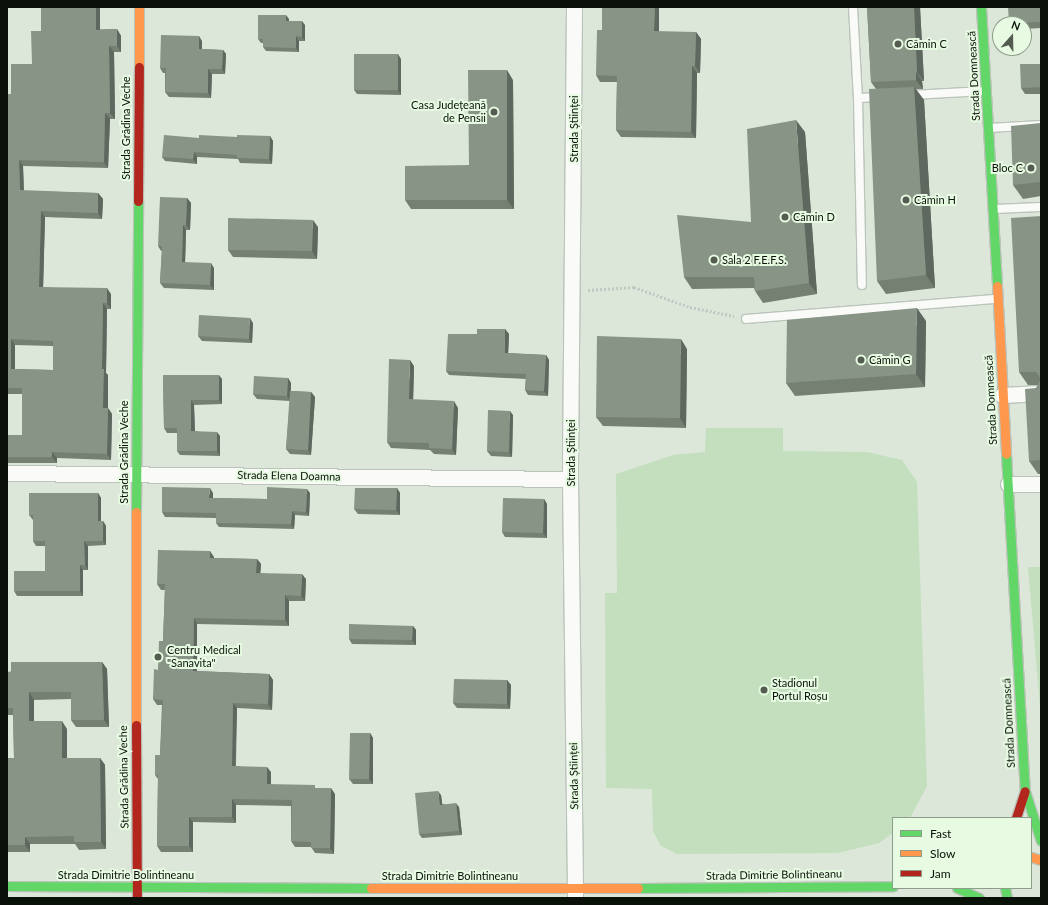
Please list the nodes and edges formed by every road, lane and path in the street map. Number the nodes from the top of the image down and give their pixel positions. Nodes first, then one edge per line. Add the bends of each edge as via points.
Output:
1 (139, 7) edge
2 (574, 7) edge
3 (853, 7) edge
4 (981, 7) edge
5 (987, 90) junction
6 (888, 96) edge
7 (903, 96) edge
8 (858, 98) junction
9 (1041, 125) edge
10 (989, 128) junction
11 (1041, 207) edge
12 (993, 209) junction
13 (862, 285) dead end
14 (572, 291) junction
15 (997, 299) junction
16 (746, 319) joint
17 (1041, 393) edge
18 (1002, 395) junction
19 (7, 473) edge
20 (136, 475) junction
21 (570, 479) junction
22 (1008, 484) junction
23 (1041, 484) edge
24 (1025, 791) junction
25 (1016, 817) edge
26 (1041, 841) edge
27 (7, 886) edge
28 (892, 886) edge
29 (137, 887) junction
30 (959, 889) edge
31 (575, 893) edge
32 (137, 898) edge
33 (979, 898) edge

1 - 20 street, Strada Grădina Veche
2 - 14 street, Strada Științei
3 - 8 lane
4 - 5 street, Strada Domnească
5 - 7 lane
5 - 10 street, Strada Domnească
6 - 8 lane
8 - 13 lane
9 - 10 lane
10 - 12 street, Strada Domnească
11 - 12 lane
12 - 15 street, Strada Domnească
14 - 16 path via 634,287 690,307
14 - 21 street, Strada Științei
15 - 16 lane
15 - 18 street, Strada Domnească
17 - 18 street
18 - 22 street, Strada Domnească
19 - 20 street, Strada Elena Doamna
20 - 21 street, Strada Elena Doamna
20 - 29 street, Strada Grădina Veche
21 - 31 street, Strada Științei
22 - 23 street
22 - 24 street, Strada Domnească
24 - 25 street, Strada Domnească
24 - 26 street, Strada Domnească
27 - 29 street, Strada Dimitrie Bolintineanu
28 - 31 street, Strada Dimitrie Bolintineanu
29 - 31 street, Strada Dimitrie Bolintineanu
29 - 32 street, Strada Grădina Veche
30 - 33 street

